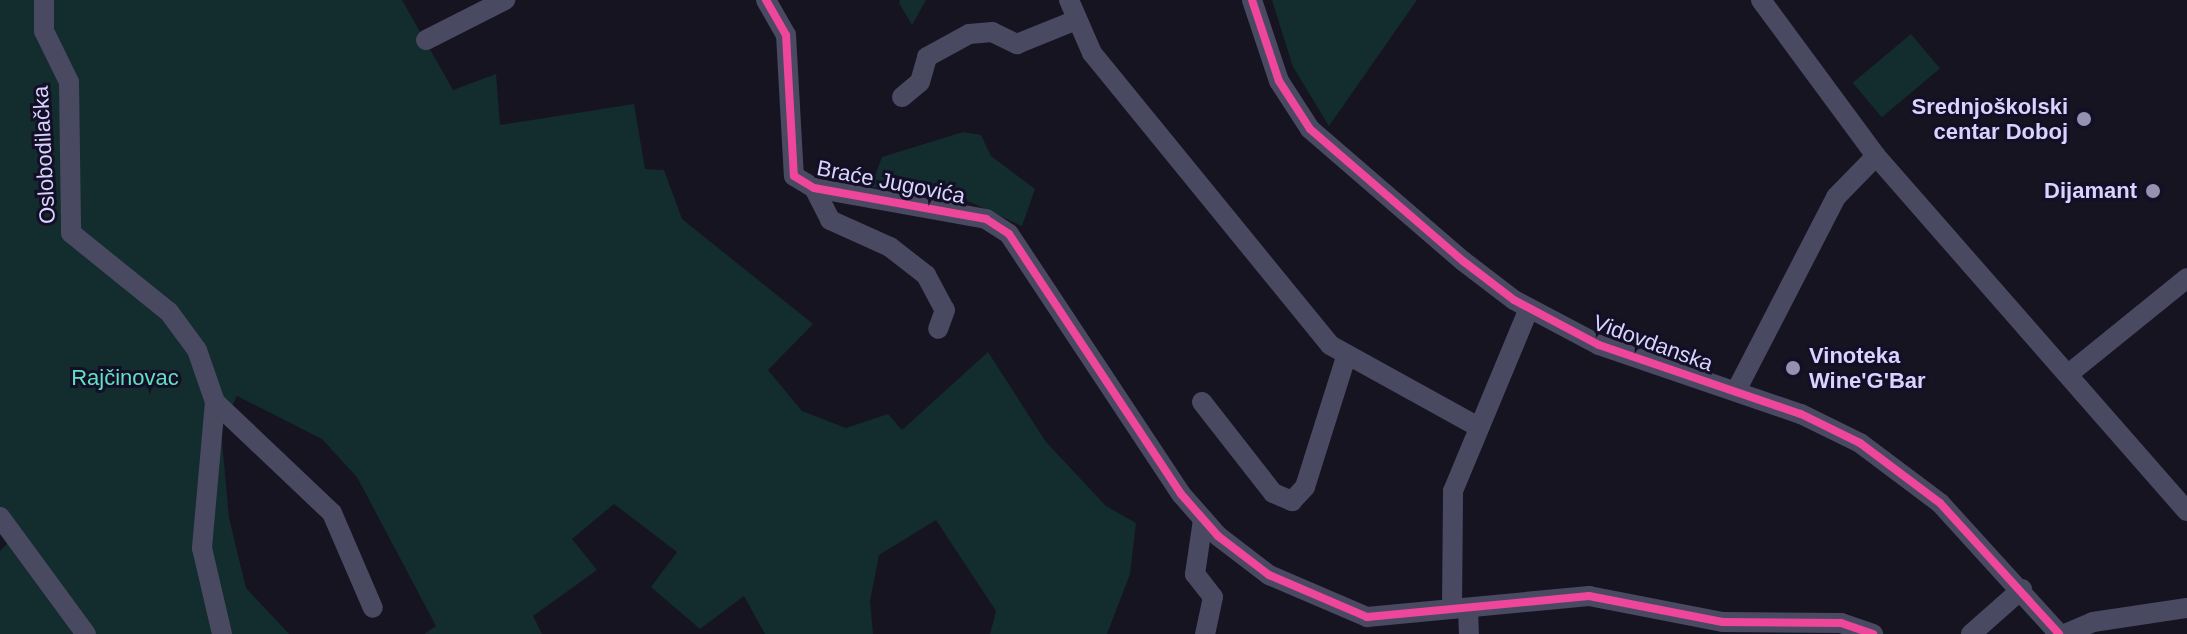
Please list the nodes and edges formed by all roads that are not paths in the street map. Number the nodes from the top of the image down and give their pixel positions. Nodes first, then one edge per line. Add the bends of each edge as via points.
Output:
1 (44, 0) edge
2 (505, 0) edge
3 (766, 0) edge
4 (1069, 0) edge
5 (1252, 0) edge
6 (1761, 0) edge
7 (1076, 20) junction
8 (426, 40) dead end
9 (902, 97) dead end
10 (1876, 156) junction
11 (814, 188) junction
12 (2187, 278) edge
13 (1529, 308) junction
14 (938, 329) dead end
15 (1346, 357) junction
16 (2071, 372) junction
17 (1736, 391) junction
18 (215, 402) junction
19 (1202, 402) dead end
20 (1477, 426) junction
21 (2187, 511) edge
22 (0, 517) edge
23 (1203, 520) junction
24 (2022, 589) junction
25 (373, 608) dead end
26 (1460, 608) junction
27 (2187, 608) edge
28 (1404, 625) edge
29 (86, 634) edge
30 (222, 634) edge
31 (1205, 634) edge
32 (1469, 634) edge
33 (1873, 634) edge
34 (1971, 634) edge
35 (2062, 634) edge

1 - 18 street, Oslobodilačka via 44,31 69,82 71,233 169,312 197,350
2 - 8 street
3 - 11 street, Braće Jugovića via 786,35 790,161 794,176
4 - 7 street
5 - 13 street, Vidovdanska via 1279,81 1310,129
6 - 10 street
7 - 9 street via 1017,44 992,32 969,34 927,57 920,82
7 - 15 street via 1092,53 1276,286
10 - 16 street
10 - 17 street via 1836,197
11 - 14 street via 830,220 890,247 926,275 945,310
11 - 23 street, Braće Jugovića via 970,216 1009,234
12 - 16 street
13 - 17 street, Vidovdanska via 1599,345
13 - 20 street
15 - 19 street via 1305,487 1292,501 1273,493
15 - 20 street
16 - 21 street
17 - 24 street, Vidovdanska via 1811,418 1900,469
18 - 25 street via 332,513
18 - 30 street, Oslobodilačka via 202,548
20 - 26 street via 1450,508
22 - 29 street
23 - 28 street, Braće Jugovića via 1269,575 1327,606
23 - 31 street via 1195,574 1213,597
24 - 34 street
24 - 35 street, Vidovdanska
26 - 28 street, Braće Jugovića
26 - 32 street
26 - 33 street, Braće Jugovića via 1589,596 1723,622 1841,623
27 - 35 street via 2093,622

